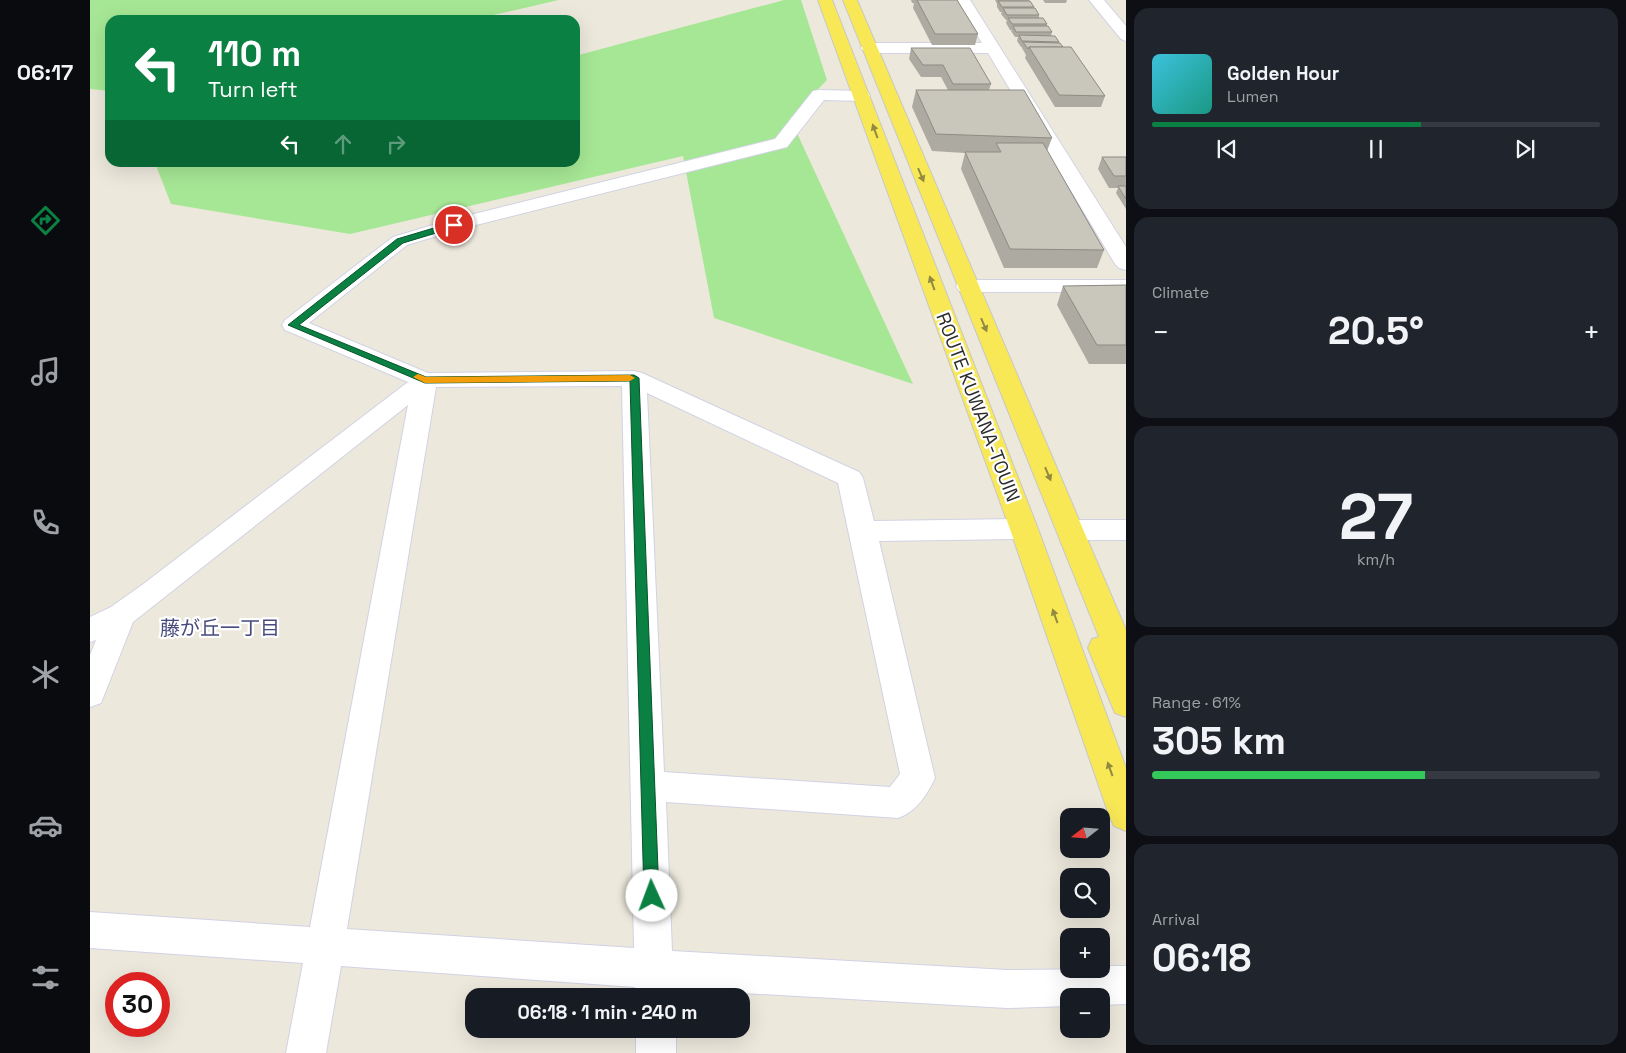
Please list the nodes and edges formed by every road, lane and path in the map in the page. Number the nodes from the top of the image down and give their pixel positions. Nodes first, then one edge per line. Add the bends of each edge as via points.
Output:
1 (825, 0) edge
2 (850, 0) edge
3 (963, 0) edge
4 (1096, 0) edge
5 (1126, 36) edge
6 (868, 48) junction
7 (993, 48) junction
8 (862, 96) junction
9 (1126, 264) edge
10 (967, 286) junction
11 (1126, 286) edge
12 (634, 378) junction
13 (425, 380) junction
14 (1024, 529) junction
15 (1071, 530) junction
16 (1126, 530) edge
17 (863, 531) junction
18 (121, 615) junction
19 (90, 630) edge
20 (1126, 666) edge
21 (90, 694) edge
22 (1126, 704) edge
23 (647, 786) junction
24 (1126, 815) edge
25 (90, 930) edge
26 (326, 946) junction
27 (655, 983) edge
28 (1126, 985) edge
29 (656, 1038) edge
30 (306, 1053) edge
31 (656, 1053) edge

1 - 8 main road, ROUTE KUWANA-TOUIN
2 - 6 main road, ROUTE KUWANA-TOUIN
3 - 7 street
4 - 5 street
6 - 7 street
6 -> 10 main road, ROUTE KUWANA-TOUIN
7 - 9 street
8 - 13 street via 819,95 781,143 463,222 400,241 293,325
14 -> 8 main road, ROUTE KUWANA-TOUIN
10 - 11 street
10 -> 15 main road, ROUTE KUWANA-TOUIN
12 - 13 street
12 - 17 street via 850,478
12 - 23 street
13 - 18 street
13 - 26 street
14 - 17 street
24 -> 14 main road, ROUTE KUWANA-TOUIN
15 - 16 street
15 - 20 main road, ROUTE KUWANA-TOUIN
15 - 22 main road via 1074,573
17 - 23 street via 918,778 898,803
18 - 19 street
18 - 21 street
23 - 27 street
25 - 26 street
26 - 27 street
26 - 30 street
27 - 28 street via 1007,989
29 - 31 street

